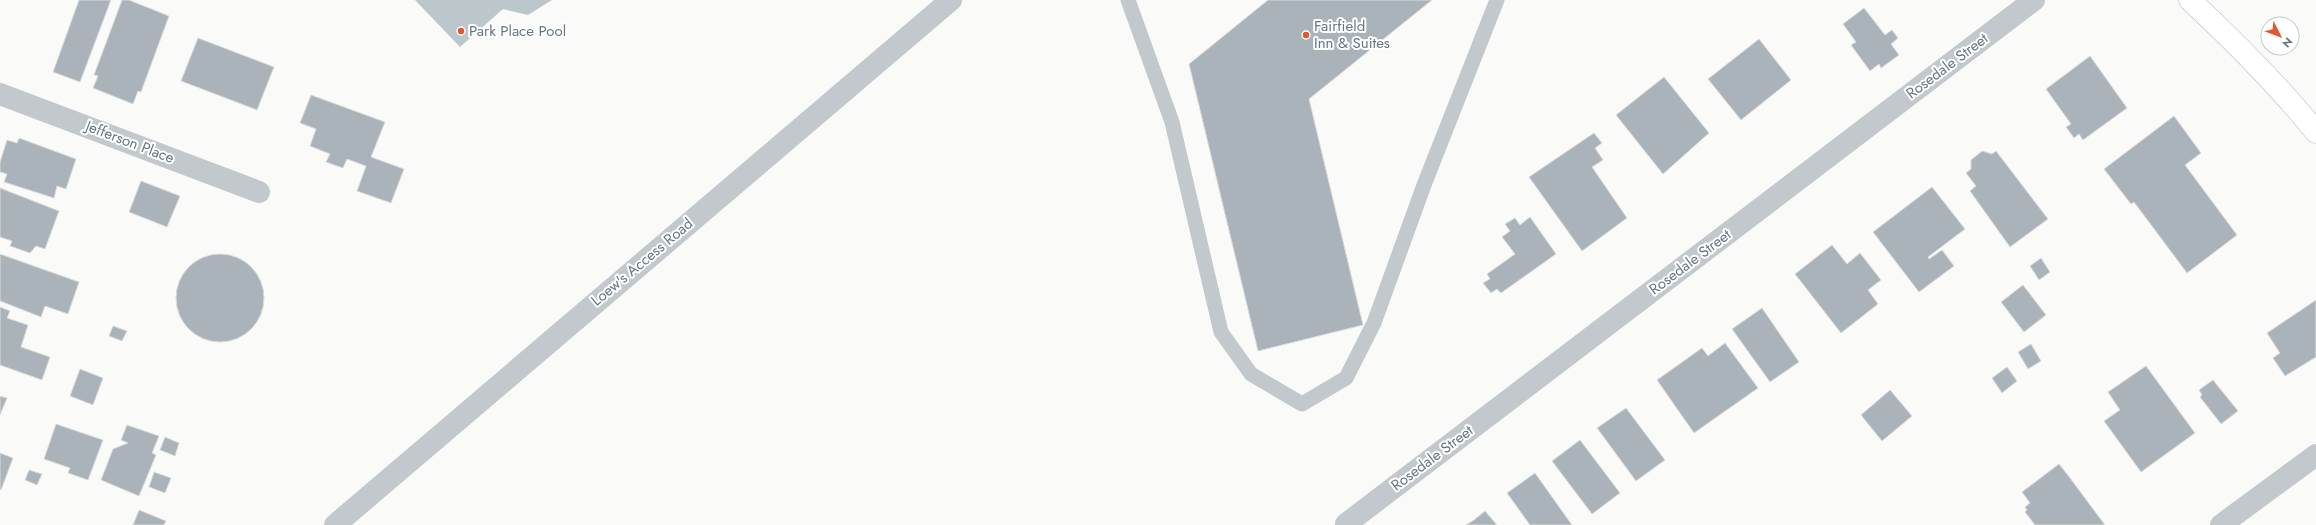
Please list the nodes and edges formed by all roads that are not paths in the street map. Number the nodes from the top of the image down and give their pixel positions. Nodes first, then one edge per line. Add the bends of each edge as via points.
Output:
1 (951, 0) edge
2 (1128, 0) edge
3 (1497, 0) edge
4 (2034, 0) edge
5 (2190, 0) edge
6 (0, 94) edge
7 (2316, 132) edge
8 (259, 192) dead end
9 (2316, 454) edge
10 (1353, 522) edge
11 (334, 525) edge
12 (2221, 525) edge

1 - 11 street, Loew's Access Road
2 - 3 lane via 1172,122 1222,332 1250,374 1302,404 1346,378 1374,323 1424,185
4 - 10 street, Rosedale Street
5 - 7 main road via 2237,42
6 - 8 street, Jefferson Place
9 - 12 street

